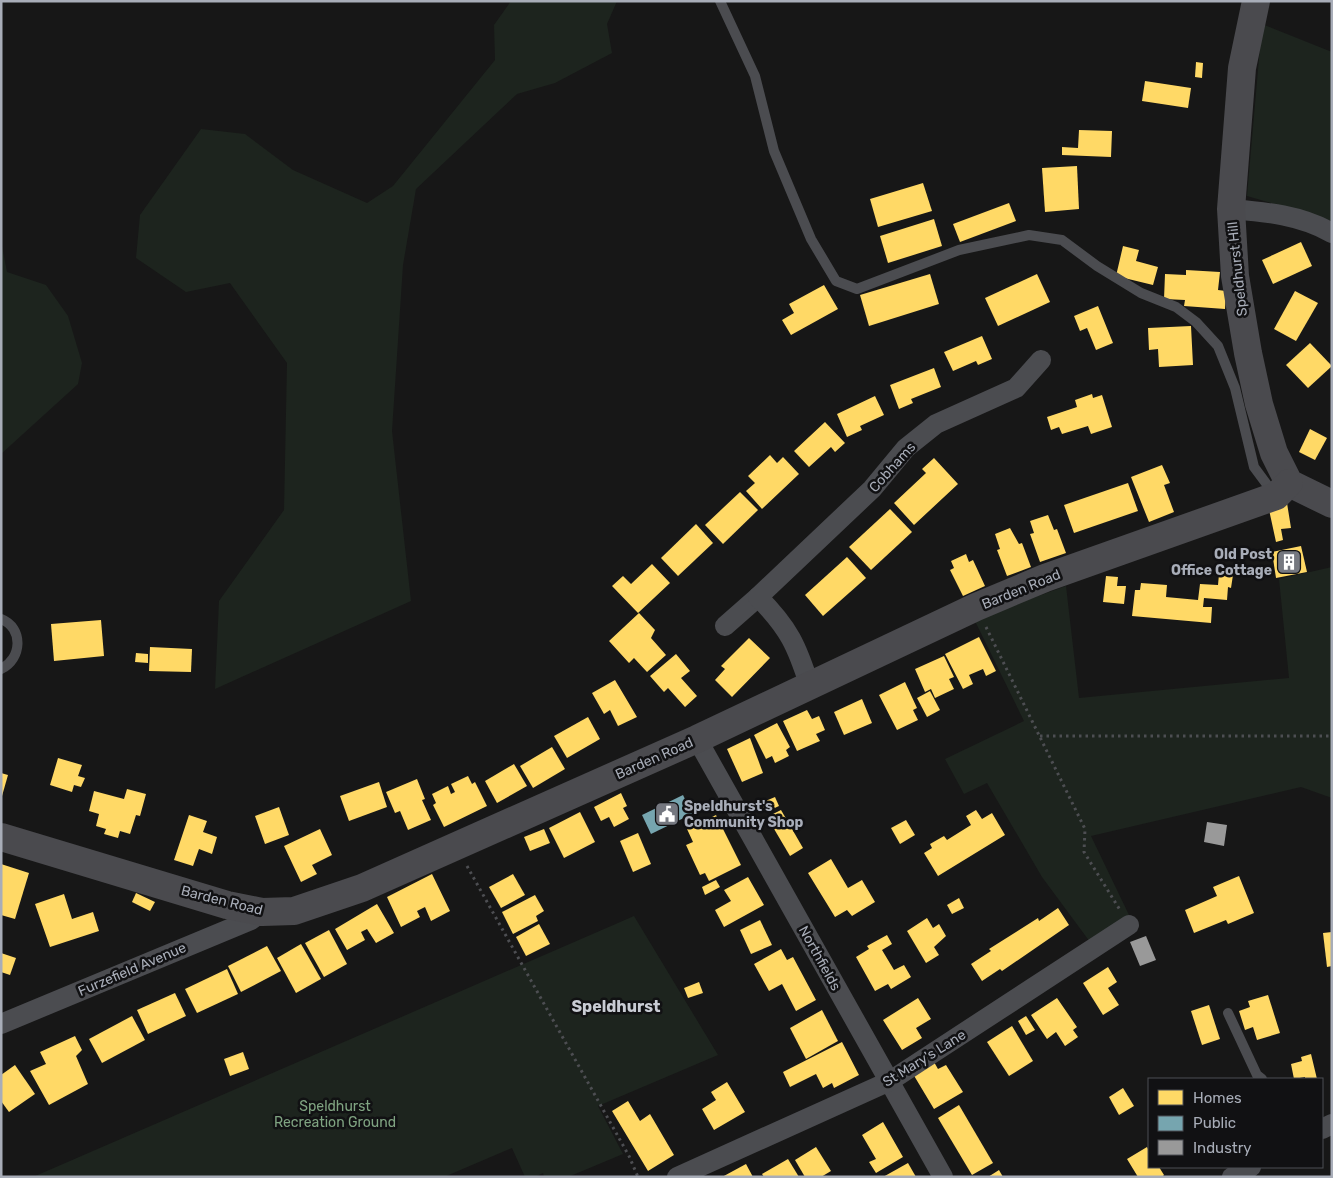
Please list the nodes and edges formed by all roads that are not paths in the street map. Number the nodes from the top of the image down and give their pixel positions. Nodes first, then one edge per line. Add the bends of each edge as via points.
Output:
1 (720, 1) edge
2 (1256, 1) edge
3 (1232, 209) junction
4 (1332, 233) edge
5 (1041, 360) dead end
6 (1283, 490) junction
7 (1332, 504) edge
8 (758, 598) junction
9 (1, 619) edge
10 (725, 626) dead end
11 (1, 669) edge
12 (810, 687) junction
13 (697, 739) junction
14 (1, 836) edge
15 (262, 912) junction
16 (1129, 925) road end
17 (1228, 1013) dead end
18 (1, 1024) edge
19 (1261, 1078) edge
20 (890, 1081) junction
21 (1249, 1168) edge
22 (677, 1177) edge
23 (943, 1177) edge
24 (1232, 1177) edge

1 - 6 lane via 755,76 774,152 811,239 836,281 857,289 959,250 1029,235 1062,240 1141,294 1176,307 1196,322 1218,346 1235,388 1254,467
2 - 3 street, Speldhurst Hill via 1242,68
3 - 4 street via 1276,213 1320,226
3 - 6 street, Speldhurst Hill via 1235,276 1248,353
5 - 8 street, Cobhams via 1016,388 936,424 906,448 872,490
6 - 7 street
6 - 12 street, Barden Road via 1045,578 976,607
8 - 10 street, Cobhams
8 - 12 street via 778,617 798,650
9 - 11 lane via 12,626 18,643 13,660
12 - 13 street, Barden Road
13 - 15 street, Barden Road via 362,888 294,911
13 - 20 street, Northfields
14 - 15 street, Barden Road via 227,905
15 - 18 street, Furzefield Avenue via 251,920
16 - 20 street, St Mary's Lane
17 - 19 lane
20 - 22 street, St Mary's Lane
20 - 23 street, Northfields
21 - 24 street

